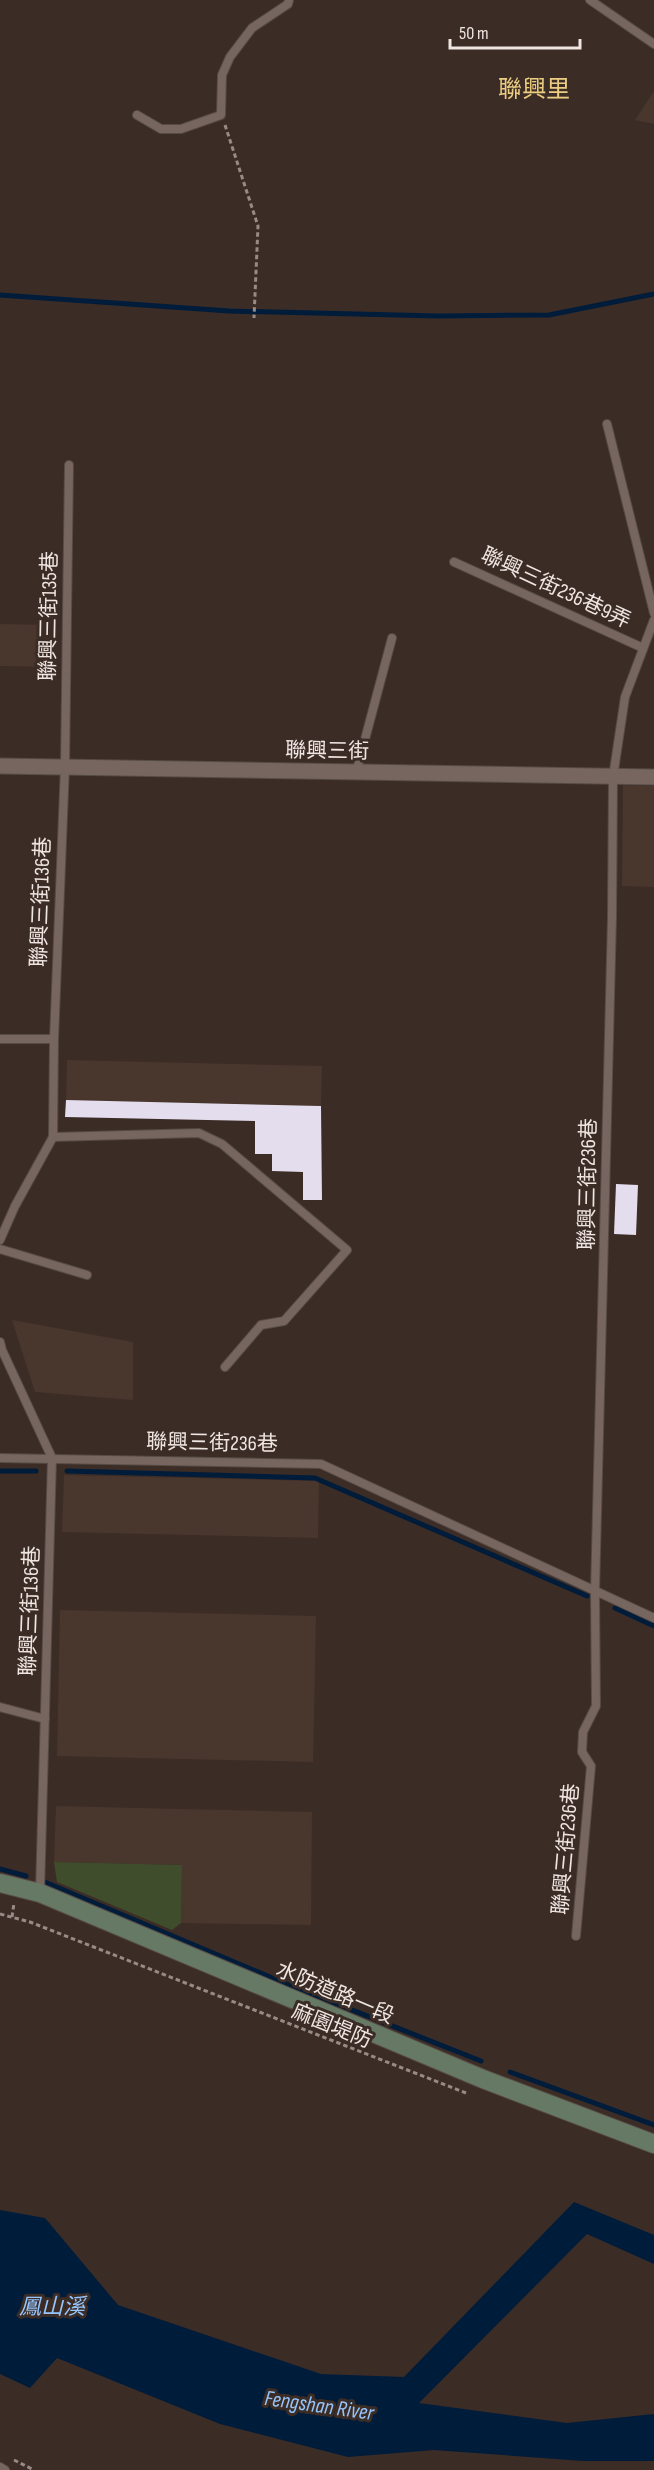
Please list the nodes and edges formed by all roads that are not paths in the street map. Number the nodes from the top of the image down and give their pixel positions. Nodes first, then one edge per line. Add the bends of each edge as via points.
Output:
1 (289, 0) edge
2 (590, 0) edge
3 (654, 44) edge
4 (137, 116) dead end
5 (607, 424) dead end
6 (69, 465) dead end
7 (454, 562) dead end
8 (654, 613) edge
9 (654, 620) edge
10 (392, 638) dead end
11 (643, 648) junction
12 (0, 766) edge
13 (64, 766) junction
14 (356, 773) junction
15 (613, 777) junction
16 (654, 777) edge
17 (0, 1038) edge
18 (54, 1039) junction
19 (52, 1137) junction
20 (0, 1240) edge
21 (0, 1249) edge
22 (87, 1275) dead end
23 (0, 1342) edge
24 (225, 1367) dead end
25 (0, 1458) edge
26 (52, 1458) junction
27 (596, 1592) junction
28 (654, 1618) edge
29 (0, 1707) edge
30 (45, 1719) junction
31 (0, 1882) edge
32 (40, 1893) junction
33 (576, 1936) dead end
34 (654, 2144) edge
35 (0, 2467) edge
36 (5, 2470) edge

1 - 4 lane via 252,27 231,57 222,75 221,115 181,129 161,129
2 - 3 lane
5 - 8 lane
6 - 13 lane, 聯興三街135巷
7 - 11 lane, 聯興三街236巷9弄
9 - 11 lane, 聯興三街236巷
10 - 14 lane
11 - 15 lane, 聯興三街236巷 via 625,697
12 - 13 street, 聯興三街
13 - 14 street, 聯興三街
13 - 18 lane, 聯興三街136巷
14 - 15 street, 聯興三街
15 - 16 street, 聯興三街
15 - 27 lane, 聯興三街236巷
17 - 18 lane
18 - 19 lane, 聯興三街136巷
19 - 20 lane, 聯興三街136巷
19 - 24 lane via 199,1133 222,1144 347,1250 284,1321 261,1325
21 - 22 lane
23 - 26 lane, 聯興三街136巷
25 - 26 lane, 聯興三街236巷
26 - 27 lane, 聯興三街236巷 via 321,1464
26 - 30 lane, 聯興三街136巷
27 - 28 lane
27 - 33 lane, 聯興三街236巷 via 596,1706 583,1732 582,1752 591,1766
29 - 30 lane
30 - 32 lane, 聯興三街136巷
31 - 32 street, 水防道路一段
32 - 34 street, 水防道路一段 via 483,2079
35 - 36 lane

